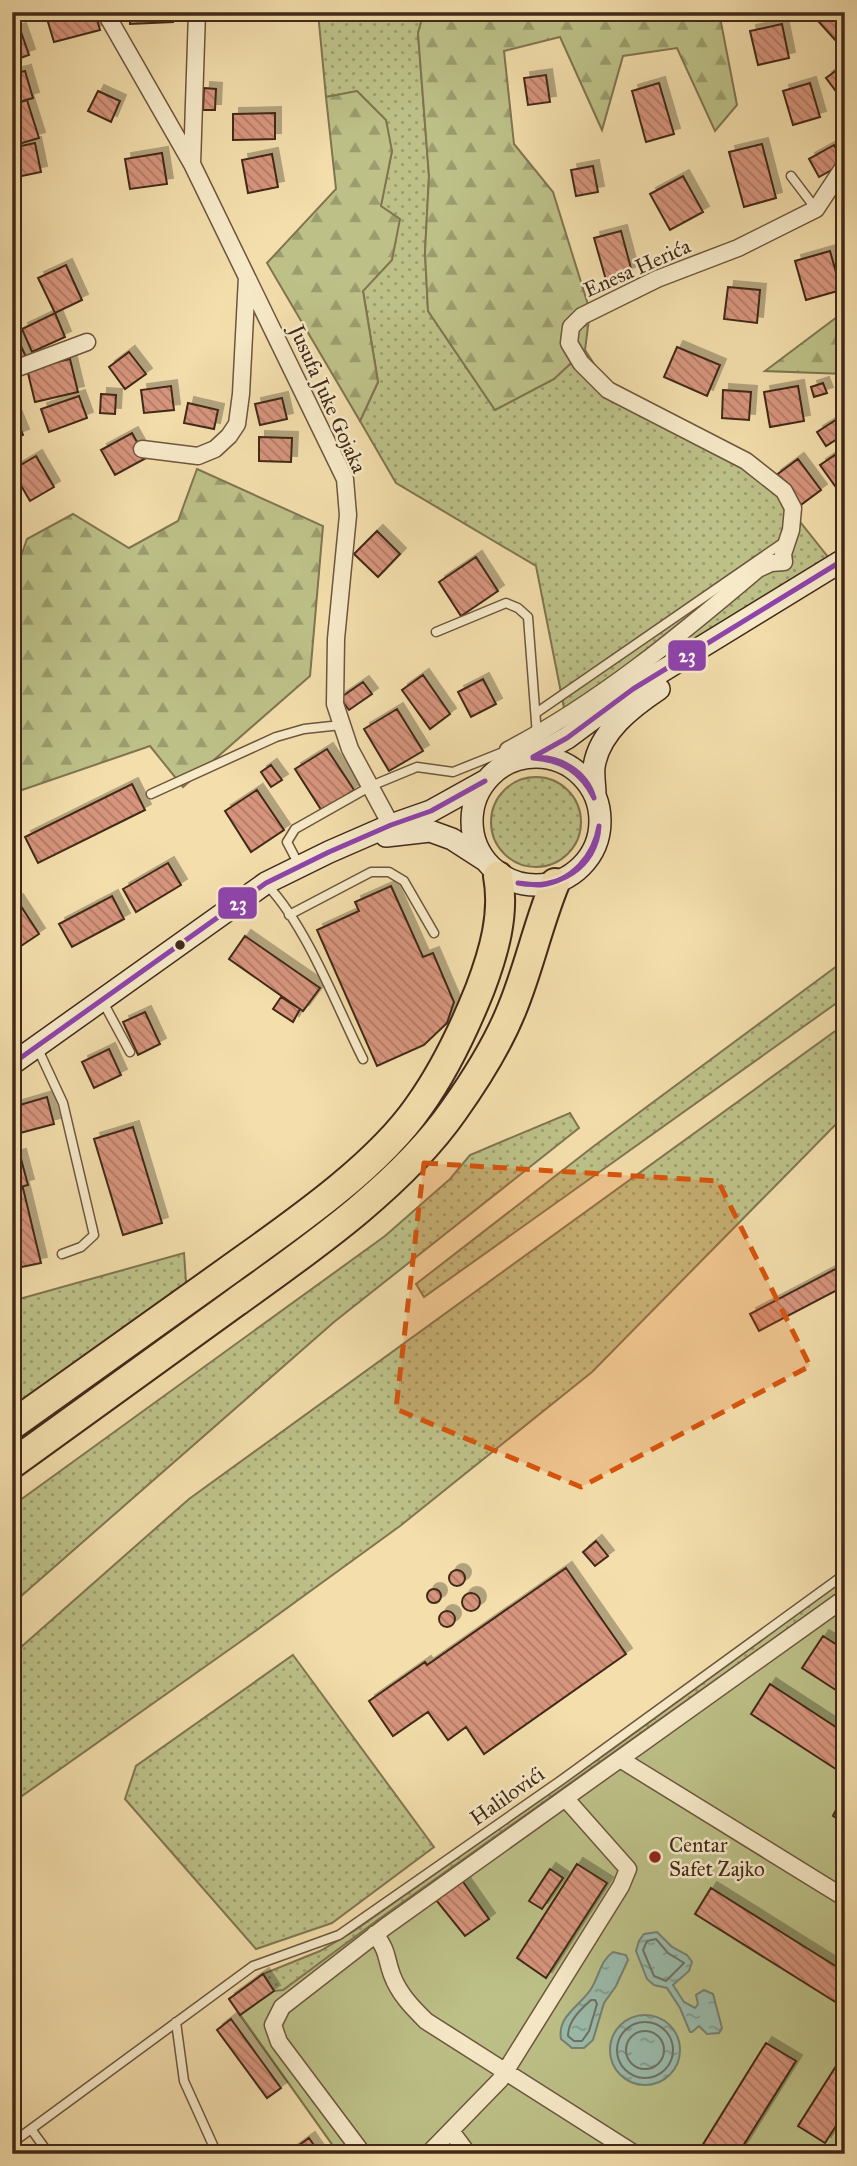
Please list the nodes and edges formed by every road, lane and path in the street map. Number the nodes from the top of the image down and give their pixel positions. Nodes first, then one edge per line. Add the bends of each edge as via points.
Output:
1 (105, 12) edge
2 (197, 12) edge
3 (192, 164) junction
4 (845, 165) edge
5 (791, 176) dead end
6 (816, 209) junction
7 (247, 274) junction
8 (87, 342) dead end
9 (12, 370) edge
10 (142, 449) dead end
11 (789, 535) junction
12 (845, 559) edge
13 (784, 562) junction
14 (845, 573) edge
15 (797, 589) junction
16 (436, 632) dead end
17 (536, 713) junction
18 (341, 725) junction
19 (537, 734) junction
20 (507, 757) junction
21 (533, 757) junction
22 (485, 781) junction
23 (371, 786) junction
24 (151, 794) dead end
25 (596, 797) junction
26 (391, 825) junction
27 (360, 840) junction
28 (299, 866) junction
29 (490, 867) junction
30 (266, 883) junction
31 (555, 883) junction
32 (289, 915) junction
33 (434, 933) dead end
34 (102, 999) junction
35 (37, 1047) junction
36 (130, 1052) dead end
37 (363, 1059) dead end
38 (12, 1064) edge
39 (62, 1254) dead end
40 (12, 1425) edge
41 (12, 1464) edge
42 (845, 1574) edge
43 (845, 1598) edge
44 (620, 1759) junction
45 (566, 1799) junction
46 (845, 1898) edge
47 (375, 1934) junction
48 (176, 2022) junction
49 (505, 2072) junction
50 (31, 2129) junction
51 (452, 2131) junction
52 (12, 2143) edge
53 (213, 2152) edge
54 (49, 2154) edge
55 (363, 2154) edge
56 (428, 2154) edge
57 (468, 2154) edge
58 (635, 2154) edge

1 - 3 street, Jusufa Juke Gojaka
2 - 3 street, Jusufa Juke Gojaka
3 - 7 street, Jusufa Juke Gojaka
4 - 6 street, Enesa Herića
5 - 6 lane
6 - 11 street, Enesa Herića via 582,316 571,327 569,343 581,363 608,390 746,460 784,491 793,508
7 - 10 street via 237,425 215,449 198,456
7 - 18 street, Jusufa Juke Gojaka via 345,479 348,515 335,678
8 - 9 street
11 - 13 street
11 - 17 lane
12 - 15 main road
13 - 15 street
13 - 19 street via 758,569 677,639
14 - 25 main road via 643,699 618,721 594,767
15 - 21 main road via 633,689
16 - 17 lane via 506,603 518,608 528,617
17 - 19 lane
18 - 23 street, Jusufa Juke Gojaka
18 - 24 lane via 276,737
19 - 20 street
20 - 21 main road
20 - 22 main road
20 - 23 lane via 453,772 416,767
21 - 25 main road via 571,767
22 - 26 main road via 431,811
22 - 29 main road via 471,820 472,834
23 - 26 street, Jusufa Juke Gojaka
23 - 28 lane via 295,829 287,842
25 - 31 main road via 598,839 589,858
26 - 27 main road
27 - 28 main road
27 - 29 main road via 430,831 452,839
28 - 30 main road
29 - 31 main road via 519,884
29 - 40 highway via 502,897 486,972 419,1107 357,1172 288,1227
30 - 32 lane
30 - 34 main road
31 - 41 highway via 500,1034 432,1139 305,1252
32 - 33 lane via 371,872 389,872 404,881
32 - 37 lane
34 - 35 main road
34 - 36 lane
35 - 38 main road
35 - 39 lane via 63,1103 94,1235 81,1247
42 - 48 lane, Halilovići via 339,1935 253,1966
43 - 44 street
44 - 45 street
44 - 46 street
45 - 47 street
45 - 49 street via 628,1869
47 - 49 street via 386,1948 396,1984 412,2008
47 - 55 street via 282,2007 273,2025 279,2042
48 - 50 lane, Halilovići
48 - 53 lane via 184,2081
49 - 51 street
49 - 58 street
50 - 52 lane, Halilovići
50 - 54 lane
51 - 56 street
51 - 57 street

